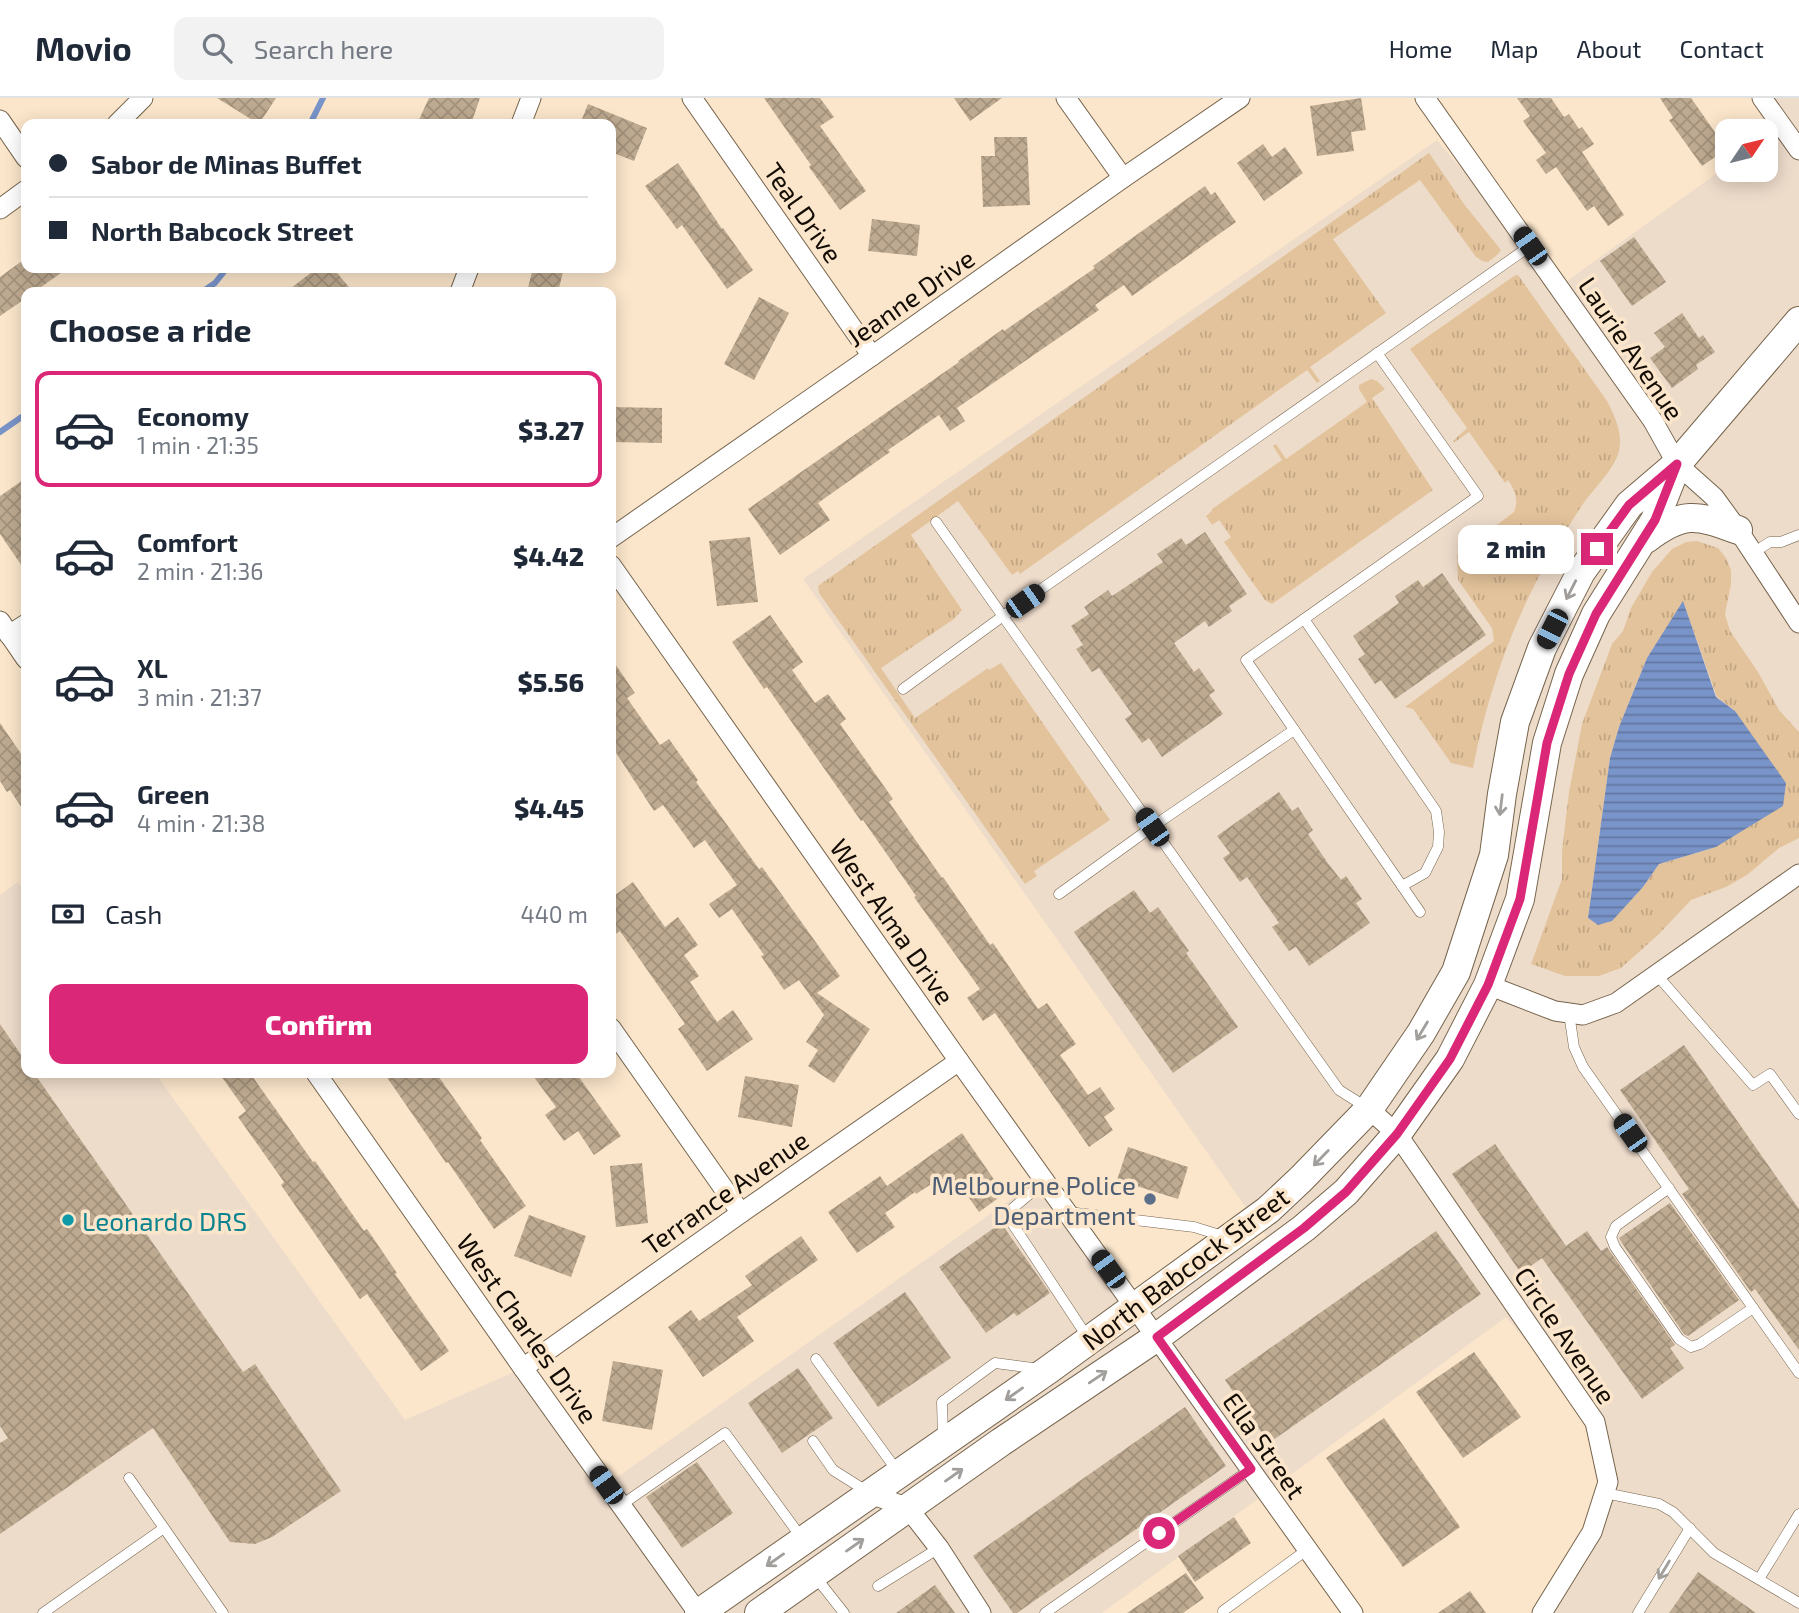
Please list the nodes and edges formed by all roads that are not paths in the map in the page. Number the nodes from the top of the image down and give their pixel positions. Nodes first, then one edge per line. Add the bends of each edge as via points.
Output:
1 (143, 98) edge
2 (531, 98) edge
3 (692, 98) edge
4 (1066, 98) edge
5 (1240, 98) edge
6 (1425, 98) edge
7 (1762, 98) edge
8 (122, 119) edge
9 (524, 119) edge
10 (0, 120) edge
11 (1799, 150) edge
12 (21, 151) edge
13 (1122, 178) junction
14 (21, 194) edge
15 (0, 209) edge
16 (1530, 246) junction
17 (1799, 321) edge
18 (1377, 353) junction
19 (872, 356) junction
20 (1677, 464) junction
21 (936, 522) dead end
22 (616, 535) edge
23 (1799, 535) edge
24 (1745, 542) junction
25 (1641, 543) junction
26 (616, 572) edge
27 (1003, 616) junction
28 (1304, 619) junction
29 (1798, 621) edge
30 (5, 628) edge
31 (21, 652) edge
32 (903, 689) dead end
33 (1294, 730) junction
34 (1152, 827) junction
35 (1799, 874) edge
36 (1402, 886) junction
37 (1059, 894) dead end
38 (1420, 912) dead end
39 (1656, 974) junction
40 (1488, 985) junction
41 (1569, 1013) junction
42 (616, 1035) edge
43 (959, 1061) junction
44 (320, 1078) edge
45 (1369, 1109) junction
46 (1799, 1114) edge
47 (1397, 1134) junction
48 (1045, 1181) junction
49 (1669, 1188) junction
50 (1067, 1212) junction
51 (741, 1213) junction
52 (1229, 1238) junction
53 (1135, 1307) junction
54 (1754, 1308) junction
55 (1157, 1337) junction
56 (1090, 1340) junction
57 (816, 1359) dead end
58 (523, 1368) junction
59 (1799, 1373) edge
60 (813, 1441) dead end
61 (1251, 1469) junction
62 (900, 1474) junction
63 (129, 1478) dead end
64 (1605, 1493) junction
65 (871, 1494) junction
66 (620, 1506) junction
67 (908, 1508) junction
68 (1799, 1514) edge
69 (164, 1528) junction
70 (1690, 1528) junction
71 (804, 1540) junction
72 (939, 1548) junction
73 (1308, 1549) junction
74 (814, 1574) junction
75 (1759, 1579) junction
76 (878, 1586) dead end
77 (1799, 1603) edge
78 (1223, 1611) dead end
79 (43, 1613) edge
80 (223, 1613) edge
81 (698, 1613) edge
82 (760, 1613) edge
83 (844, 1613) edge
84 (981, 1613) edge
85 (1045, 1613) edge
86 (1353, 1613) edge
87 (1542, 1613) edge
88 (1638, 1613) edge

1 - 8 street
2 - 9 street
3 - 19 street, Teal Drive
4 - 13 street
5 - 13 street, Jeanne Drive
6 - 16 street, Laurie Avenue
7 - 11 street
10 - 12 street
13 - 19 street, Jeanne Drive
14 - 15 street
16 - 18 lane
16 - 20 street, Laurie Avenue via 1653,421
17 - 20 main road, North Babcock Street
18 - 27 lane
18 - 28 lane via 1478,496
19 - 22 street, Jeanne Drive
20 - 24 street, Laurie Avenue via 1714,497
20 - 25 main road, North Babcock Street
20 -> 45 main road, North Babcock Street via 1629,505 1581,572 1542,648 1515,722 1494,855 1456,972
21 - 27 lane
23 - 24 lane via 1781,542
24 - 25 main road via 1708,519 1684,518 1665,524
24 - 29 street, Laurie Avenue
25 - 40 main road, North Babcock Street via 1596,614 1569,674 1547,743 1520,899
26 - 43 street, West Alma Drive
27 - 32 lane
27 - 34 lane
28 - 33 lane via 1246,660
28 - 36 lane via 1436,810 1438,847 1425,873
30 - 31 street
33 - 34 lane
33 - 36 lane
34 - 37 lane
34 - 45 lane via 1339,1090
35 - 39 street
36 - 38 lane
39 - 41 street via 1616,1003 1583,1015
39 - 46 lane via 1753,1085 1770,1074
40 - 41 street
40 - 47 main road, North Babcock Street via 1450,1059
41 - 49 lane via 1574,1047 1583,1067
42 - 51 street
43 - 48 street, West Alma Drive
43 - 51 street, Terrance Avenue
44 - 58 street, West Charles Drive
45 - 47 street, Circle Avenue
45 -> 52 main road, North Babcock Street via 1268,1210
47 - 55 main road, North Babcock Street via 1346,1192 1304,1228
47 - 64 street, Circle Avenue via 1595,1422 1608,1482
48 - 50 street, West Alma Drive
48 - 56 lane via 1013,1208 1012,1223
49 - 54 lane
49 - 54 lane via 1616,1226 1611,1237 1679,1339 1691,1347 1700,1344
50 - 52 lane via 1194,1227
50 - 53 street, West Alma Drive
51 - 58 street, Terrance Avenue
52 - 53 main road, North Babcock Street
53 - 55 street, Ella Street
53 - 56 main road, North Babcock Street
54 - 59 lane
55 - 61 street, Ella Street
67 -> 55 main road, North Babcock Street
56 - 62 main road, North Babcock Street
57 - 62 lane
58 - 66 street, West Charles Drive
60 - 65 lane via 834,1470
61 - 73 street, Ella Street
61 - 85 lane
62 - 65 main road, North Babcock Street
63 - 69 lane
64 - 70 lane via 1659,1504
64 - 87 street, Circle Avenue via 1592,1532
65 - 67 street
65 - 71 main road, North Babcock Street
66 - 71 lane via 724,1433
66 - 81 street, West Charles Drive
67 - 72 street
74 -> 67 main road, North Babcock Street
68 - 75 lane
69 - 79 lane
69 - 80 lane
70 - 75 lane via 1714,1553
70 -> 88 lane
71 -> 81 main road, North Babcock Street
72 - 76 lane
72 - 84 street
73 - 78 lane
73 - 86 street, Ella Street
74 - 82 main road, North Babcock Street
74 - 83 lane
75 - 77 lane

